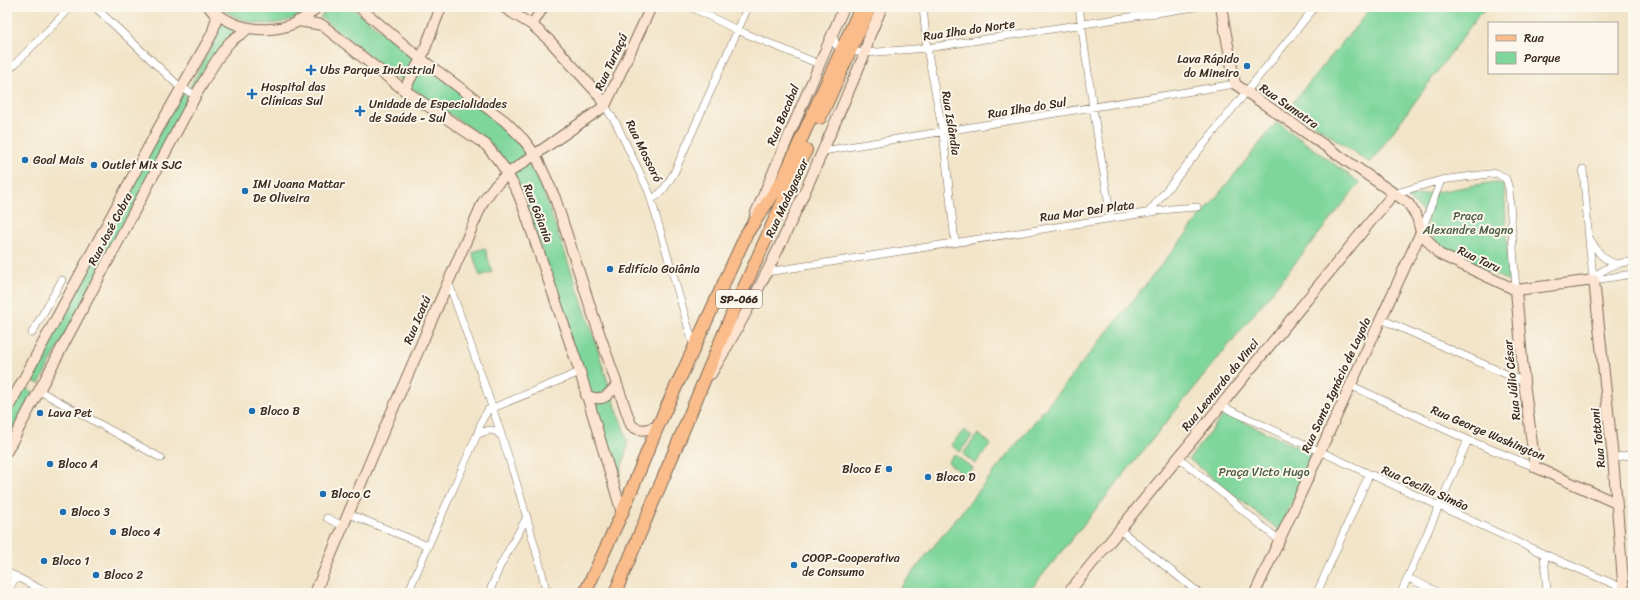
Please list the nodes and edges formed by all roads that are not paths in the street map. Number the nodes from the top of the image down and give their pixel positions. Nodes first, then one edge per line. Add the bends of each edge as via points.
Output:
1 (71, 7) edge
2 (94, 7) edge
3 (210, 7) edge
4 (316, 7) edge
5 (358, 7) edge
6 (441, 7) edge
7 (502, 7) edge
8 (543, 7) edge
9 (651, 7) edge
10 (691, 7) edge
11 (748, 7) edge
12 (844, 7) edge
13 (861, 7) edge
14 (870, 7) edge
15 (882, 7) edge
16 (923, 7) edge
17 (1079, 7) edge
18 (1195, 7) edge
19 (1221, 7) edge
20 (1315, 7) edge
21 (298, 21) junction
22 (1083, 24) junction
23 (532, 25) junction
24 (248, 28) junction
25 (738, 30) junction
26 (832, 34) junction
27 (927, 48) junction
28 (846, 50) junction
29 (865, 53) junction
30 (421, 59) junction
31 (819, 64) junction
32 (7, 72) edge
33 (1235, 84) junction
34 (181, 88) junction
35 (404, 90) junction
36 (1247, 92) junction
37 (196, 95) junction
38 (605, 106) junction
39 (1093, 108) junction
40 (943, 132) junction
41 (822, 151) junction
42 (536, 156) junction
43 (1583, 169) dead end
44 (508, 174) junction
45 (1441, 180) junction
46 (1393, 194) junction
47 (652, 199) junction
48 (1197, 207) dead end
49 (1148, 213) junction
50 (1111, 218) junction
51 (1421, 232) junction
52 (747, 233) junction
53 (1589, 237) junction
54 (955, 242) junction
55 (1633, 262) edge
56 (1616, 264) junction
57 (767, 272) junction
58 (1632, 275) edge
59 (62, 280) dead end
60 (1591, 280) junction
61 (448, 281) junction
62 (1516, 290) junction
63 (710, 312) junction
64 (1381, 319) junction
65 (729, 321) junction
66 (32, 333) dead end
67 (694, 348) junction
68 (580, 372) junction
69 (23, 381) junction
70 (1524, 382) junction
71 (617, 385) junction
72 (1350, 385) junction
73 (38, 390) junction
74 (700, 392) junction
75 (586, 395) junction
76 (1219, 406) junction
77 (493, 407) junction
78 (7, 410) edge
79 (659, 426) junction
80 (477, 435) junction
81 (502, 436) junction
82 (1468, 440) junction
83 (7, 451) edge
84 (1319, 452) junction
85 (1633, 454) edge
86 (1178, 457) junction
87 (161, 458) dead end
88 (1613, 458) junction
89 (1536, 468) junction
90 (1368, 475) junction
91 (1616, 503) junction
92 (1439, 506) junction
93 (349, 514) junction
94 (622, 514) junction
95 (526, 517) junction
96 (327, 518) dead end
97 (343, 526) junction
98 (1120, 530) junction
99 (1279, 540) junction
100 (428, 546) junction
101 (1544, 554) junction
102 (7, 572) edge
103 (16, 576) junction
104 (1408, 578) junction
105 (1623, 590) edge
106 (1073, 591) edge
107 (7, 593) edge
108 (48, 593) edge
109 (315, 593) edge
110 (408, 593) edge
111 (489, 593) edge
112 (547, 593) edge
113 (585, 593) edge
114 (615, 593) edge
115 (1199, 593) edge
116 (1255, 593) edge
117 (1317, 593) edge
118 (1401, 593) edge
119 (1440, 593) edge
120 (1547, 593) edge

1 - 32 street
2 - 34 street
3 - 24 street via 233,24
3 - 34 street, Rua José Cobra via 217,17 216,26
4 - 21 street
5 - 30 street, Rua Gôiania
6 - 30 street
7 - 23 street, Rua Mossoró
8 - 23 street
9 - 38 street, Rua Turiaçú
10 - 25 street
11 - 25 street
12 - 26 street, Rua Bacabal
13 - 28 main road, SP-066
14 - 28 main road, SP-066
15 - 29 street, Rua Madagascar
16 - 27 street, Rua Islândia
17 - 22 street
18 - 22 street, Rua Ilha do Norte
19 - 33 street
20 - 36 street, Rua Mar Del Plata
21 - 24 street via 282,28
21 - 35 street, Rua Gôiania via 322,25
22 - 27 street, Rua Ilha do Norte
22 - 39 street
23 - 38 street, Rua Mossoró via 578,71
24 - 37 street, Rua José Cobra via 231,41
25 - 31 street
25 - 47 street via 674,173
26 - 28 street via 836,45
26 - 31 street, Rua Bacabal
27 - 29 street, Rua Ilha do Norte
27 - 40 street, Rua Islândia
28 - 29 street, Rua Ilha do Norte
28 - 52 main road, SP-066 via 783,179
28 - 65 main road, SP-066
29 - 41 street, Rua Madagascar
30 - 35 street
30 - 42 street, Rua Gôiania via 505,121
31 - 52 street, Rua Bacabal
33 - 36 street, Rua Sumatra
33 - 39 street, Rua Ilha do Sul
34 - 37 street
34 - 69 street, Rua José Cobra
35 - 44 street, Rua Gôiania via 486,145
36 - 46 street, Rua Sumatra
36 - 49 street, Rua Mar Del Plata
37 - 73 street, Rua José Cobra
38 - 42 street, Rua Icatú
38 - 47 street, Rua Mossoró via 616,123
39 - 40 street, Rua Ilha do Sul
39 - 50 street
40 - 41 street, Rua Ilha do Sul
40 - 54 street, Rua Islândia
41 - 57 street, Rua Madagascar
42 - 44 street, Rua Icatú
42 - 71 street, Rua Gôiania via 555,198
43 - 53 street, Rua Tottoni
44 - 61 street, Rua Icatú via 483,202
44 - 68 street, Rua Gôiania via 523,206
45 - 46 street
45 - 51 street
45 - 62 street via 1497,173 1506,179 1509,189
46 - 51 street, Rua Taru via 1408,204 1417,217
46 - 76 street, Rua Leonardo da Vinci
47 - 67 street, Rua Mossoró
48 - 49 street
49 - 50 street, Rua Mar Del Plata
50 - 54 street, Rua Mar Del Plata
51 - 62 street, Rua Taru via 1439,254
51 - 64 street, Rua Santo Ignácio de Layola
52 - 63 main road, SP-066
53 - 56 street, Rua Tottoni via 1599,254
53 - 60 street, Rua Tottoni
54 - 57 street, Rua Mar Del Plata
55 - 56 street
55 - 58 street
56 - 60 street
57 - 74 street, Rua Madagascar via 756,296
58 - 60 street
59 - 66 street
60 - 62 street
60 - 88 street, Rua Tottoni
61 - 77 street
61 - 93 street, Rua Icatú
62 - 70 street, Rua Júlio César
63 - 65 main road via 720,314
63 - 67 main road, SP-066
64 - 70 street
64 - 72 street, Rua Santo Ignácio de Layola
65 - 74 main road, SP-066
67 - 79 main road, SP-066
68 - 75 street, Rua Gôiania
68 - 77 street
69 - 73 street
69 - 78 street, Rua José Cobra
70 - 89 street, Rua Júlio César
71 - 75 street via 601,399
71 - 79 street, Rua Gôiania via 631,425 636,430
72 - 82 street, Rua George Washington
72 - 84 street, Rua Santo Ignácio de Layola
73 - 83 street, Rua José Cobra
73 - 87 street
74 - 114 main road, SP-066
75 - 94 street, Rua Gôiania
76 - 84 street, Rua Cecília Simão
76 - 86 street, Rua Leonardo da Vinci
77 - 80 street via 484,416
77 - 81 street
79 - 94 main road, SP-066
80 - 81 street via 495,430
80 - 100 street
81 - 95 street
82 - 89 street, Rua George Washington
82 - 92 street
84 - 90 street, Rua Cecília Simão
84 - 99 street, Rua Santo Ignácio de Layola
85 - 88 street
86 - 98 street, Rua Leonardo da Vinci
86 - 99 street
88 - 91 street, Rua Tottoni
89 - 91 street, Rua George Washington
90 - 92 street, Rua Cecília Simão
90 - 117 street
91 - 105 street, Rua Tottoni
92 - 101 street, Rua Cecília Simão
92 - 104 street
93 - 97 street, Rua Icatú
93 - 100 street
94 - 113 main road, SP-066
95 - 111 street
95 - 112 street
96 - 97 street
97 - 109 street, Rua Icatú
98 - 106 street, Rua Leonardo da Vinci
98 - 115 street
99 - 116 street, Rua Santo Ignácio de Layola
100 - 110 street
101 - 105 street, Rua Cecília Simão
101 - 120 street
102 - 103 street
103 - 107 street
103 - 108 street
104 - 118 street
104 - 119 street

